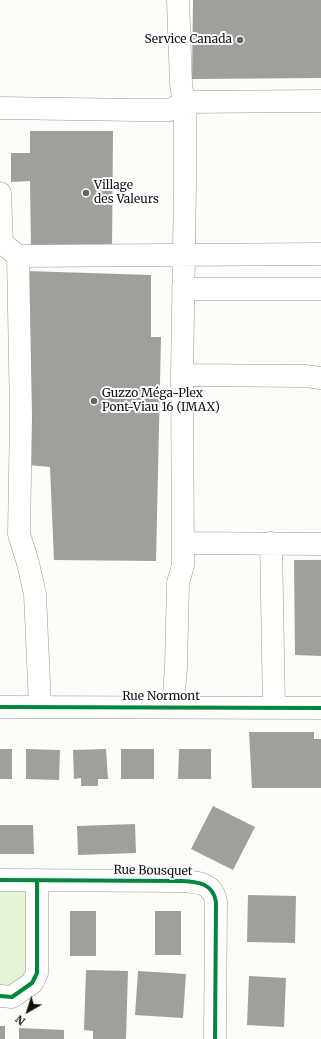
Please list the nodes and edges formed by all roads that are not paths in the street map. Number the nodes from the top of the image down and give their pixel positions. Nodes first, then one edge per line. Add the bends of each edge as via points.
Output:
1 (178, 0) edge
2 (321, 101) edge
3 (184, 102) junction
4 (0, 108) edge
5 (0, 193) edge
6 (321, 254) edge
7 (184, 255) junction
8 (18, 256) junction
9 (183, 289) junction
10 (321, 289) edge
11 (182, 375) junction
12 (321, 378) edge
13 (183, 543) junction
14 (271, 543) junction
15 (321, 544) edge
16 (0, 706) edge
17 (40, 706) junction
18 (173, 707) junction
19 (274, 707) junction
20 (321, 708) edge
21 (0, 880) edge
22 (37, 880) junction
23 (0, 996) edge
24 (215, 1039) edge

1 - 3 street
2 - 3 street
3 - 4 street via 170,110
3 - 7 street
5 - 8 street via 2,243
6 - 7 street
7 - 8 street
7 - 9 street
8 - 17 street via 21,416 19,534 35,594
9 - 10 street
9 - 11 street
11 - 12 street
11 - 13 street
13 - 14 street
13 - 18 street via 183,565 178,583
14 - 15 street
14 - 19 street
16 - 17 street, Rue Normont
17 - 18 street, Rue Normont
18 - 19 street, Rue Normont
19 - 20 street, Rue Normont
21 - 22 street, Rue Bousquet
22 - 23 street via 37,973 32,983 12,997
22 - 24 street, Rue Bousquet via 182,881 201,883 210,889 216,902

